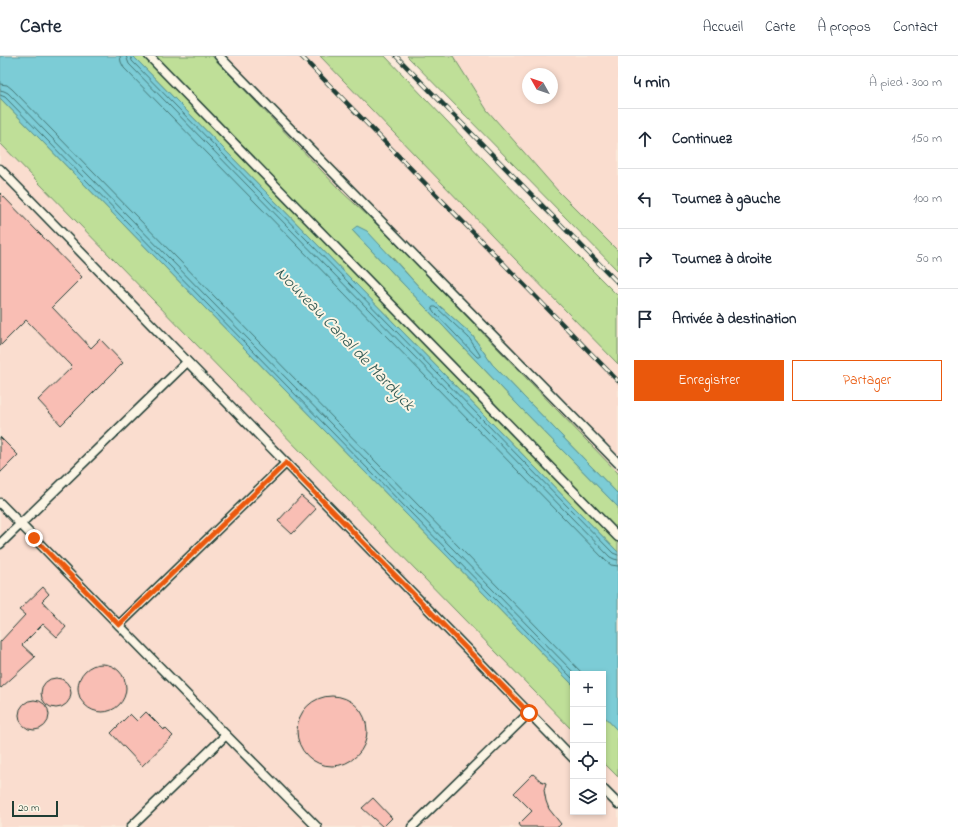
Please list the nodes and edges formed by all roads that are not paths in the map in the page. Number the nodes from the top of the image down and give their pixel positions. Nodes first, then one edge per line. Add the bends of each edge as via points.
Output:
1 (149, 56) edge
2 (219, 56) edge
3 (0, 169) edge
4 (187, 362) junction
5 (286, 463) junction
6 (618, 463) edge
7 (0, 503) edge
8 (20, 524) junction
9 (618, 537) edge
10 (0, 544) edge
11 (119, 625) junction
12 (529, 713) junction
13 (226, 735) junction
14 (570, 755) edge
15 (606, 792) edge
16 (618, 804) edge
17 (131, 827) edge
18 (316, 827) edge
19 (412, 827) edge

1 - 9 lane
2 - 6 lane
3 - 4 lane
4 - 5 lane
4 - 8 lane
5 - 11 lane
5 - 12 lane
7 - 8 lane
8 - 10 lane
8 - 11 lane
11 - 13 lane
12 - 14 lane
12 - 19 lane
13 - 17 lane
13 - 18 lane
15 - 16 lane

